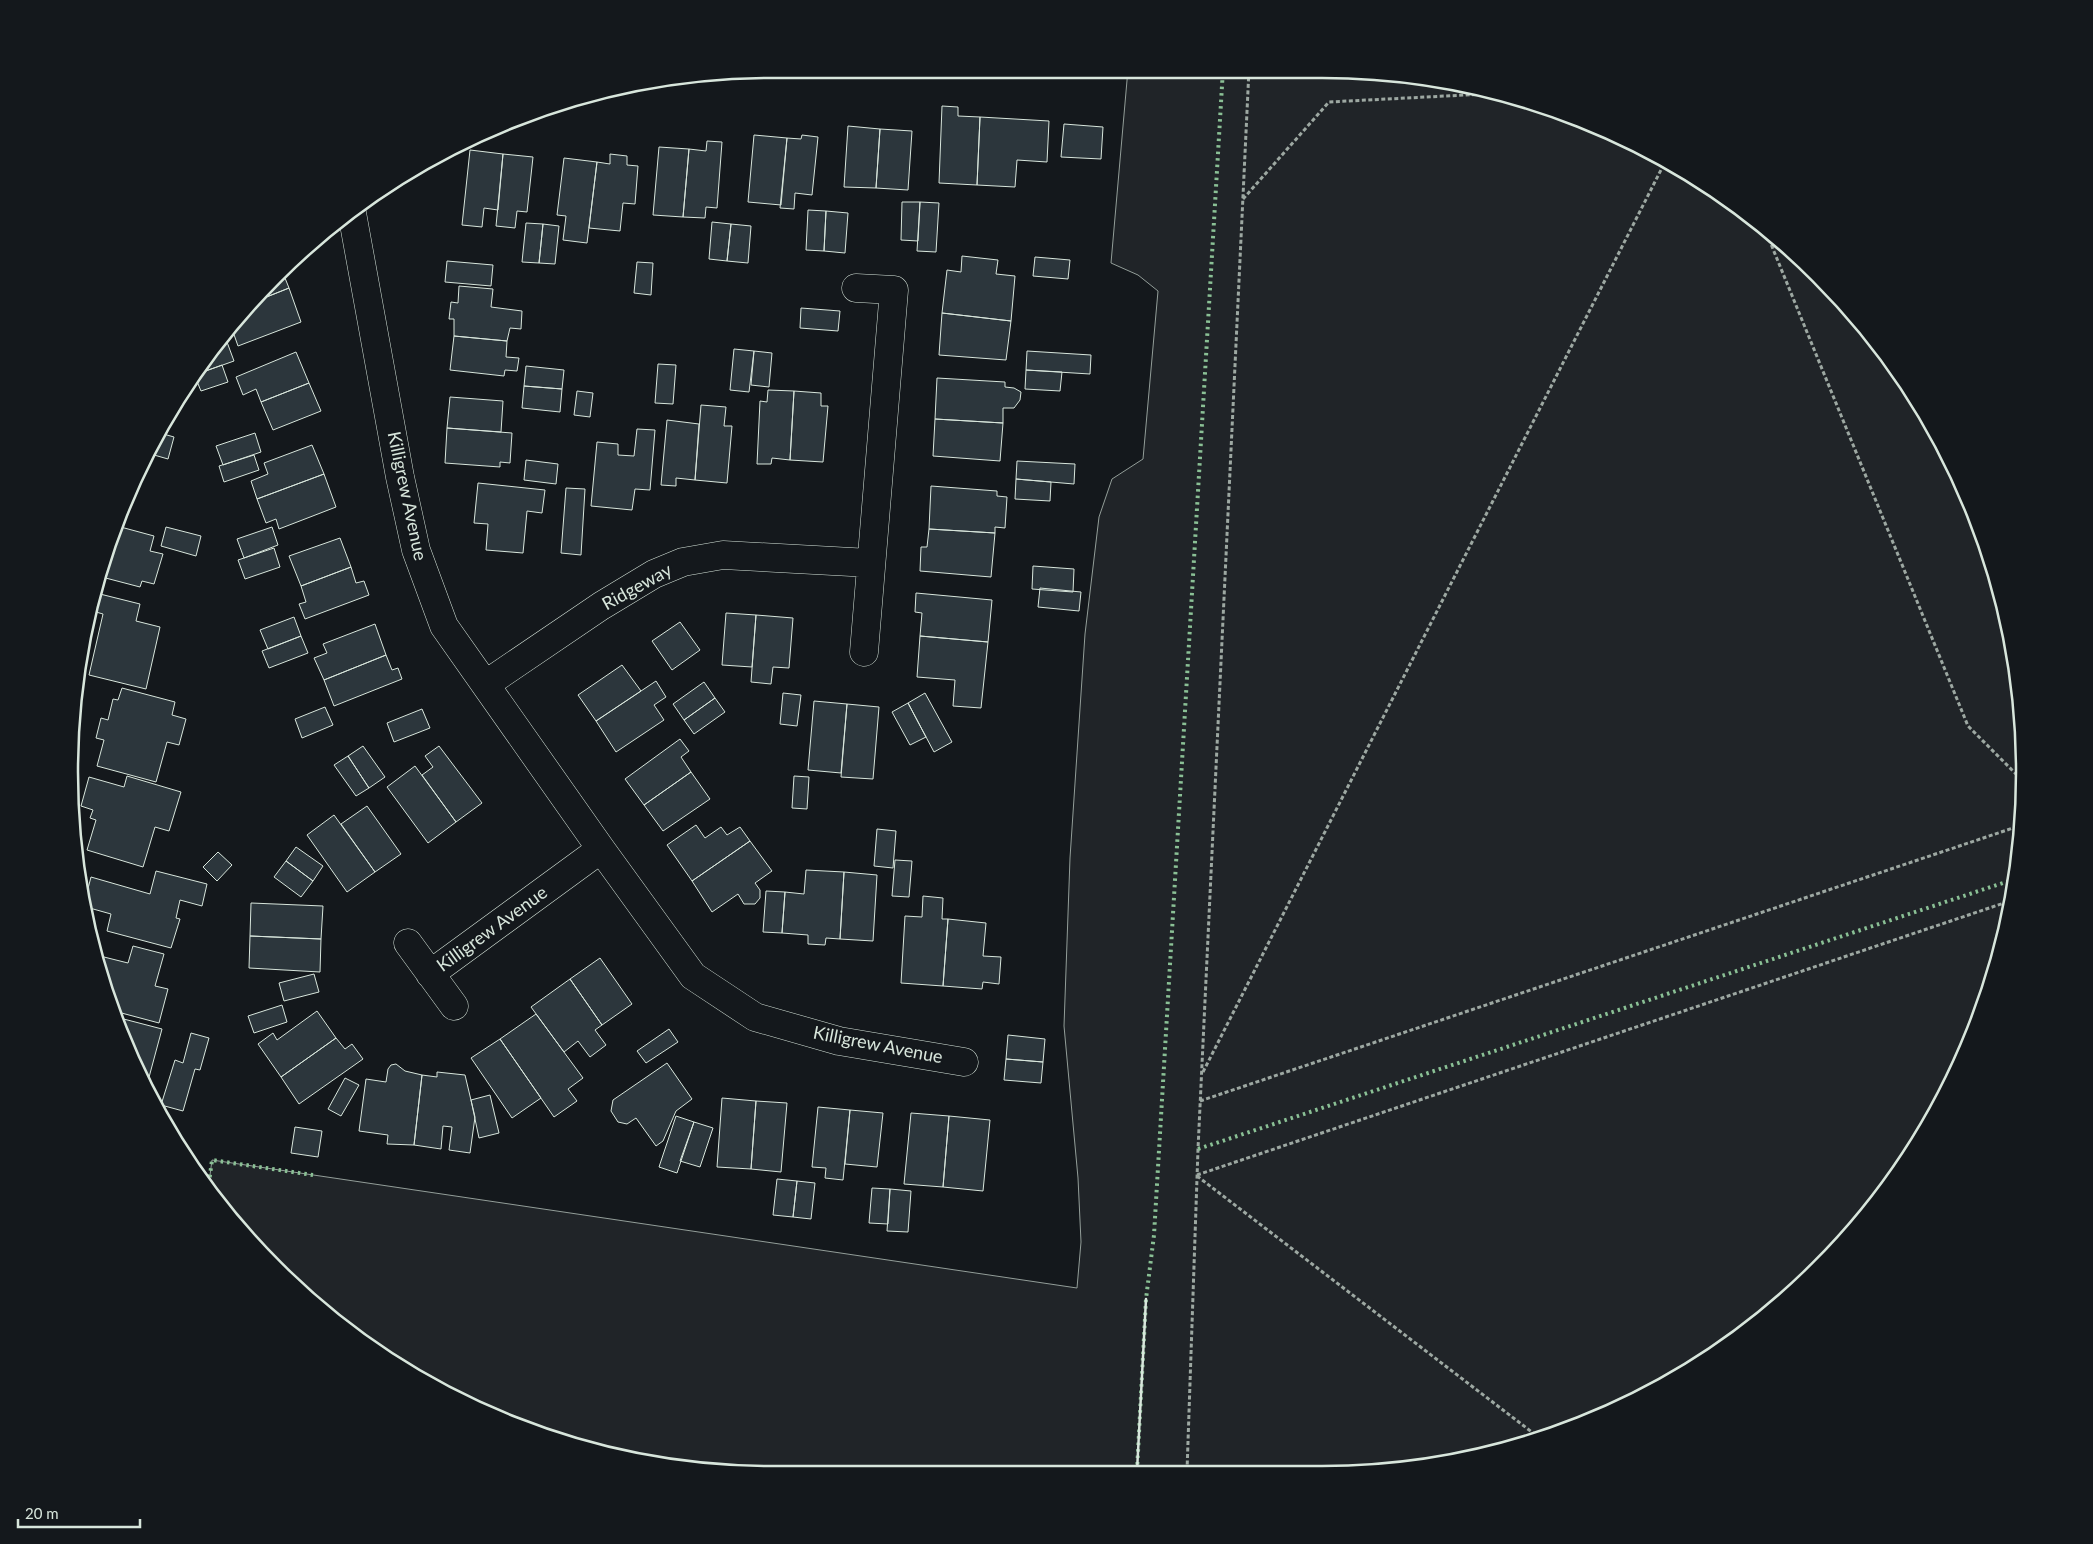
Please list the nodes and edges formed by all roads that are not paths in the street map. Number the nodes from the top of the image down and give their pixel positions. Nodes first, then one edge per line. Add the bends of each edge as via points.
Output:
1 (353, 218) edge
2 (856, 288) dead end
3 (870, 563) junction
4 (864, 652) dead end
5 (486, 684) junction
6 (601, 849) junction
7 (408, 943) dead end
8 (430, 974) junction
9 (454, 1006) dead end
10 (964, 1062) dead end

1 - 5 street, Killigrew Avenue via 416,550 444,626
2 - 3 street via 894,290
3 - 4 street
3 - 5 street, Ridgeway via 723,555 683,562 654,574 601,606
5 - 6 street, Killigrew Avenue
6 - 8 street, Killigrew Avenue
6 - 10 street, Killigrew Avenue via 693,976 755,1017 839,1041
7 - 8 street, Killigrew Avenue
8 - 9 street, Killigrew Avenue

